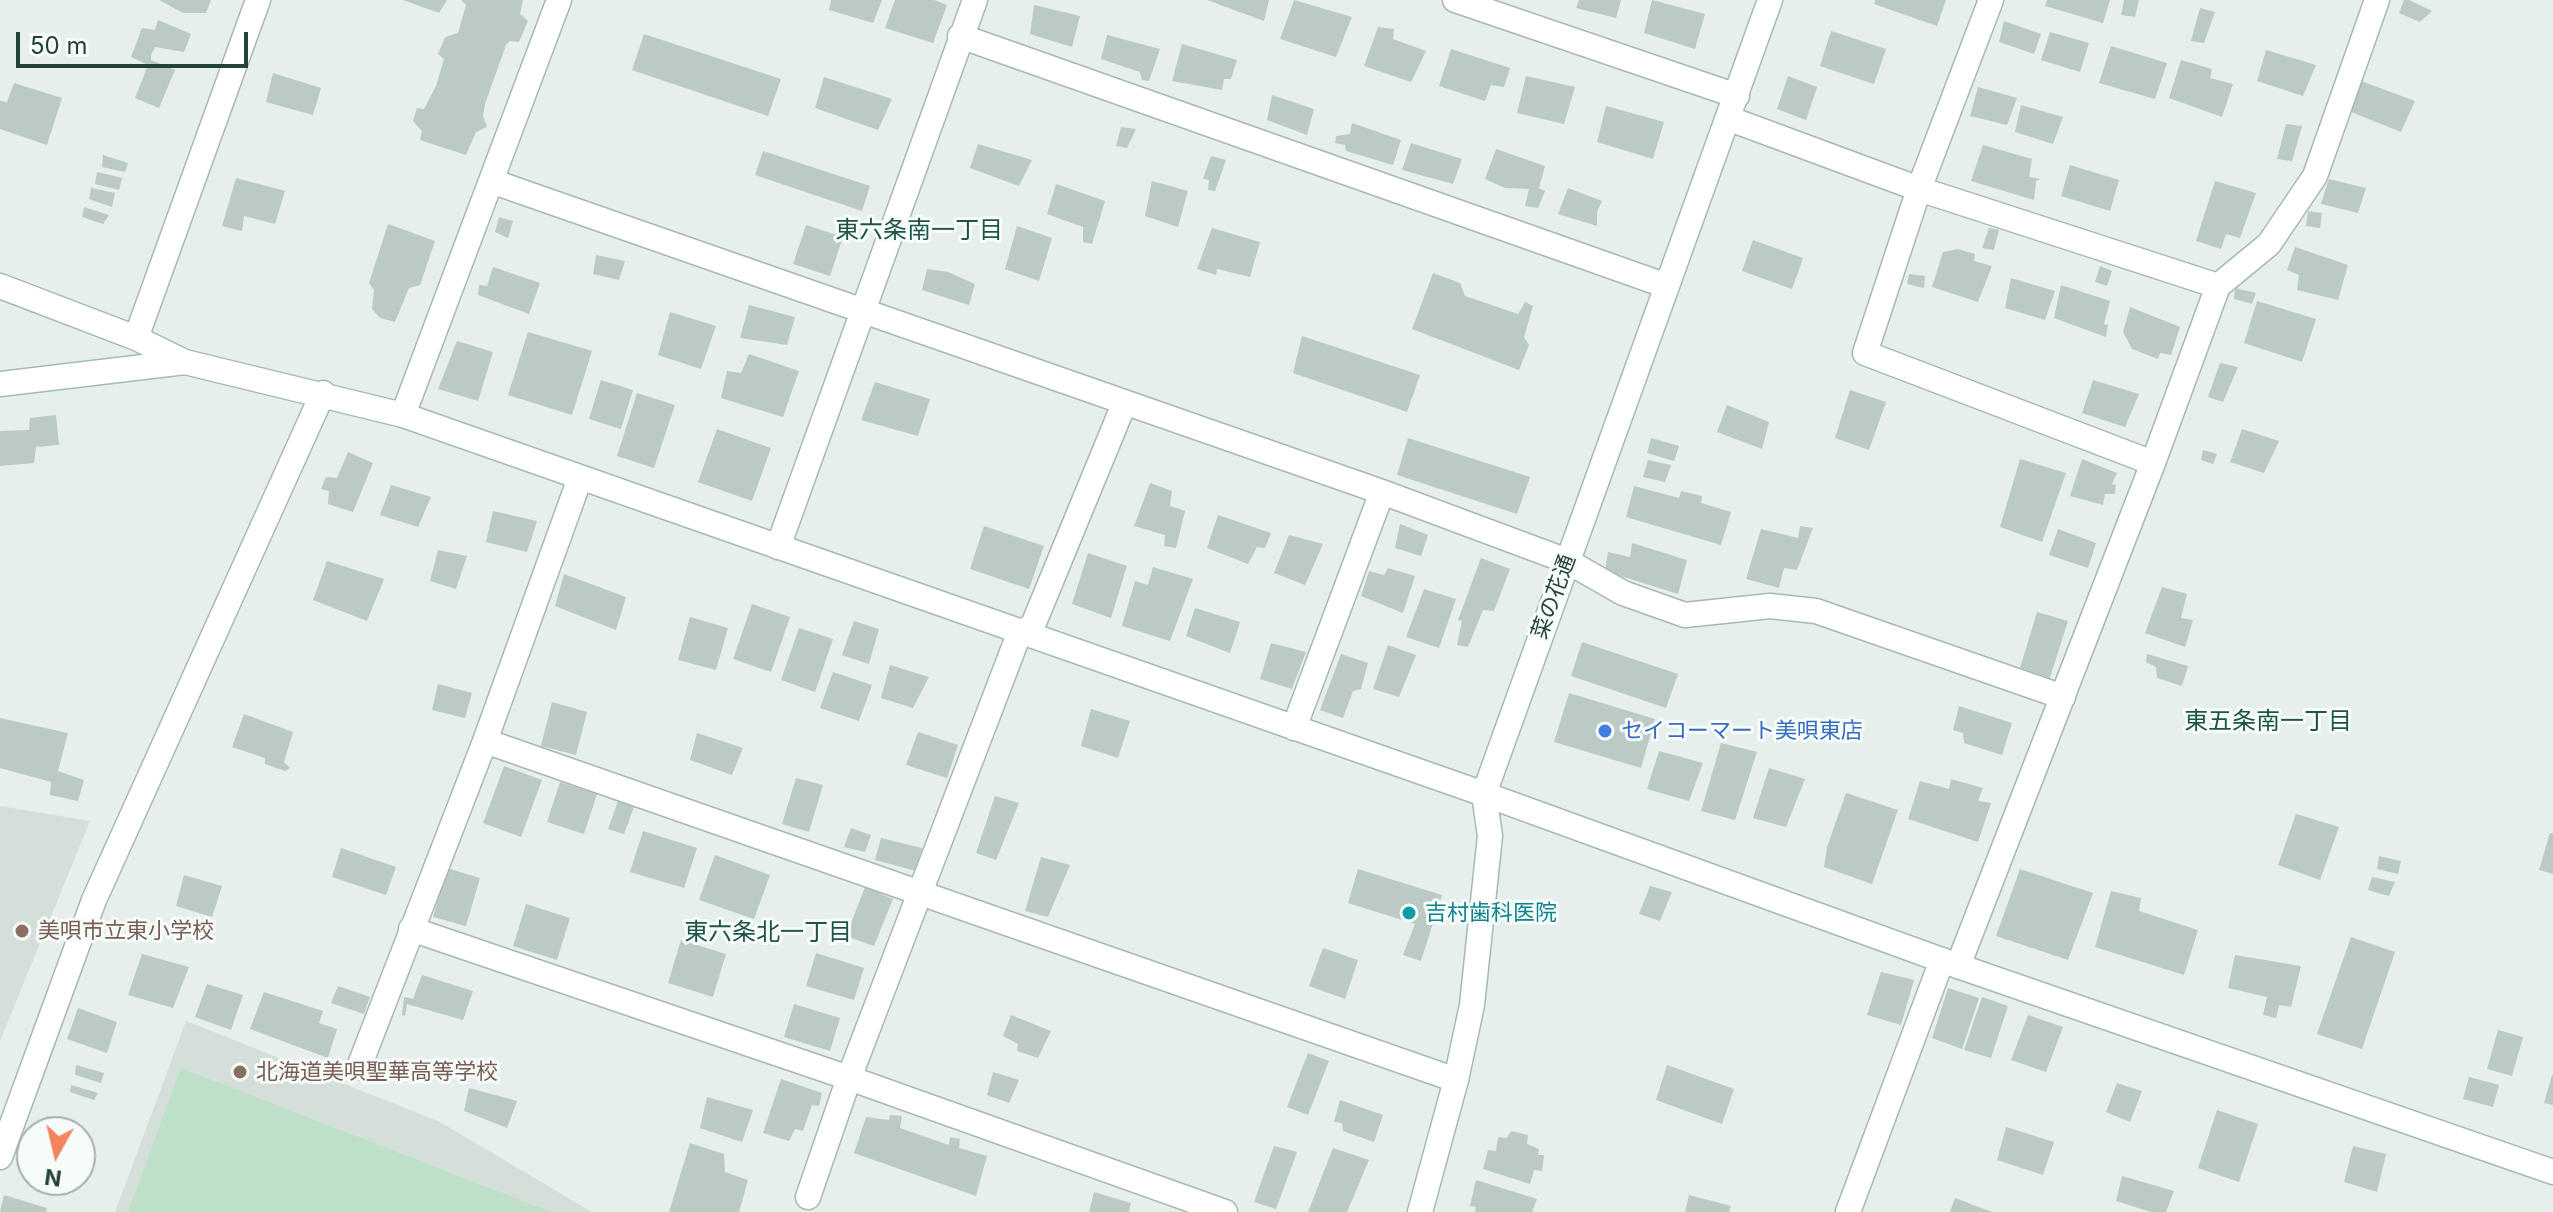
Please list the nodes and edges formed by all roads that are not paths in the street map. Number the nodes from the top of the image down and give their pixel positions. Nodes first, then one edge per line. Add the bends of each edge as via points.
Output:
1 (258, 0) edge
2 (559, 0) edge
3 (975, 0) edge
4 (1455, 0) edge
5 (1770, 0) edge
6 (1991, 0) edge
7 (2377, 0) edge
8 (960, 36) junction
9 (1733, 107) junction
10 (491, 181) junction
11 (1919, 189) junction
12 (0, 286) edge
13 (1667, 286) junction
14 (2218, 286) junction
15 (862, 311) junction
16 (136, 338) junction
17 (185, 362) junction
18 (0, 384) edge
19 (323, 393) junction
20 (1124, 404) junction
21 (403, 415) junction
22 (2153, 463) junction
23 (580, 478) junction
24 (1382, 492) junction
25 (778, 547) junction
26 (1567, 561) junction
27 (1019, 634) junction
28 (2063, 697) junction
29 (1294, 728) junction
30 (485, 741) junction
31 (1484, 794) junction
32 (922, 894) junction
33 (411, 929) junction
34 (1950, 963) junction
35 (359, 1067) dead end
36 (849, 1078) junction
37 (1456, 1080) junction
38 (0, 1157) edge
39 (2553, 1172) edge
40 (808, 1197) dead end
41 (1225, 1212) edge
42 (1420, 1212) edge
43 (1848, 1212) edge

1 - 16 street
2 - 10 street
3 - 8 street
4 - 9 street
5 - 9 street, 菜の花通
6 - 11 street
7 - 14 street via 2315,176 2269,244
8 - 13 street
8 - 15 street
9 - 11 street
9 - 13 street, 菜の花通
10 - 15 street
10 - 21 street
11 - 14 street
11 - 22 street via 1865,353
12 - 16 street
13 - 26 street, 菜の花通
14 - 22 street
15 - 20 street
15 - 25 street
16 - 17 street
17 - 18 street
17 - 19 street
19 - 21 street
19 - 38 street via 94,900
20 - 24 street
20 - 27 street via 1033,625
21 - 23 street
22 - 28 street
23 - 25 street
23 - 30 street
24 - 26 street
24 - 29 street
25 - 27 street
26 - 28 street via 1623,593 1685,615 1770,606 1816,611
26 - 31 street, 菜の花通
27 - 29 street
27 - 32 street
28 - 34 street
29 - 31 street
30 - 32 street
30 - 33 street
31 - 34 street
31 - 37 street, 菜の花通 via 1490,836 1485,901
32 - 36 street
32 - 37 street
33 - 35 street
33 - 36 street
34 - 39 street
34 - 43 street
36 - 40 street
36 - 41 street
37 - 42 street, 菜の花通

